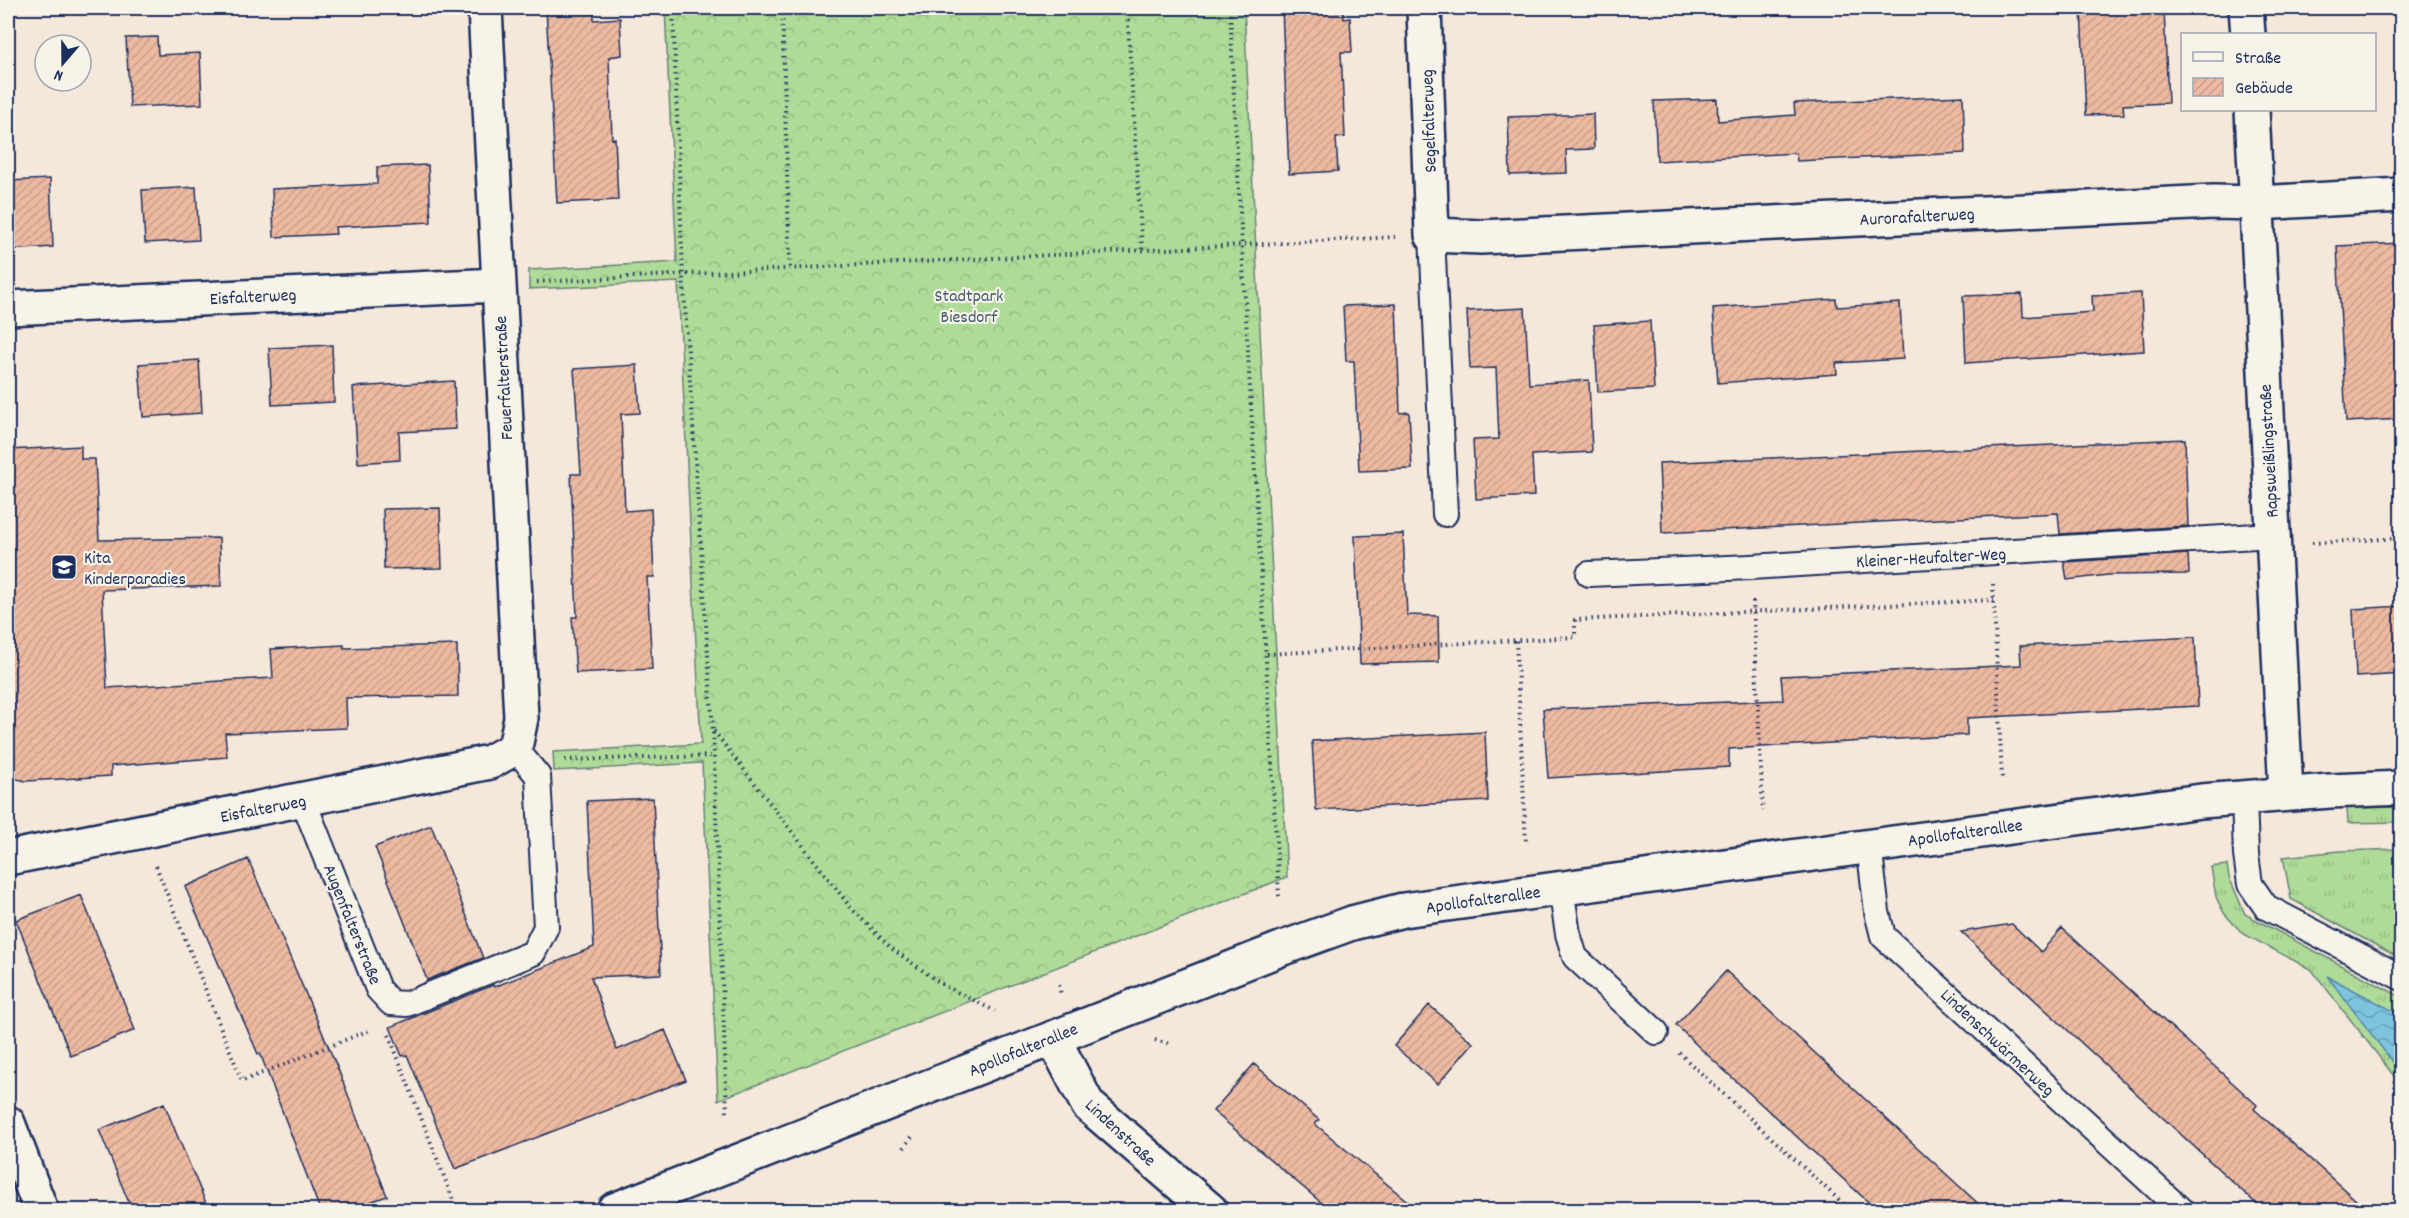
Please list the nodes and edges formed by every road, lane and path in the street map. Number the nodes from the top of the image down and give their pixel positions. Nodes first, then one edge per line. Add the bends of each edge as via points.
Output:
1 (485, 8) edge
2 (673, 8) edge
3 (782, 8) edge
4 (1127, 8) edge
5 (1230, 8) edge
6 (1424, 8) edge
7 (2247, 8) edge
8 (2248, 33) edge
9 (2252, 111) edge
10 (2402, 195) edge
11 (2257, 203) junction
12 (1432, 235) junction
13 (1241, 244) junction
14 (1142, 250) junction
15 (790, 270) junction
16 (684, 275) junction
17 (498, 285) junction
18 (8, 308) edge
19 (1445, 514) dead end
20 (2272, 535) junction
21 (2402, 538) edge
22 (2311, 543) dead end
23 (1991, 553) junction
24 (1751, 567) junction
25 (1589, 574) dead end
26 (1994, 600) junction
27 (1754, 611) junction
28 (1516, 641) junction
29 (1267, 654) junction
30 (713, 731) junction
31 (515, 748) junction
32 (714, 756) junction
33 (2002, 778) dead end
34 (2402, 788) edge
35 (2286, 793) junction
36 (2244, 797) junction
37 (303, 800) junction
38 (1763, 812) dead end
39 (146, 831) junction
40 (1526, 843) dead end
41 (1869, 845) junction
42 (8, 858) edge
43 (1561, 888) junction
44 (1279, 897) dead end
45 (2402, 978) edge
46 (994, 1011) dead end
47 (388, 1013) junction
48 (1656, 1032) dead end
49 (1053, 1038) junction
50 (1676, 1051) dead end
51 (727, 1114) dead end
52 (8, 1123) edge
53 (41, 1210) edge
54 (457, 1210) edge
55 (614, 1210) edge
56 (1210, 1210) edge
57 (1850, 1210) edge
58 (2181, 1210) edge

1 - 17 street, Feuerfalterstraße
2 - 16 path
3 - 15 path
4 - 14 path
5 - 13 path
6 - 12 street, Segelfalterweg
7 - 8 street
9 - 11 street, Rapsweißlingstraße
10 - 11 street, Aurorafalterweg
11 - 12 street, Aurorafalterweg via 1481,237
11 - 20 street, Rapsweißlingstraße
12 - 13 path
12 - 19 lane
13 - 14 path
13 - 29 path
14 - 15 path
15 - 16 path
16 - 17 path
16 - 30 path
17 - 18 street, Eisfalterweg
17 - 31 street, Feuerfalterstraße via 521,718
20 - 23 lane, Kleiner-Heufalter-Weg
20 - 35 street, Rapsweißlingstraße
21 - 22 path
23 - 24 lane, Kleiner-Heufalter-Weg
23 - 26 path
24 - 25 lane, Kleiner-Heufalter-Weg
24 - 27 path
26 - 27 path
26 - 33 path
27 - 28 path via 1575,620 1575,637
27 - 38 path
28 - 29 path
28 - 40 path
29 - 44 path
30 - 32 path
30 - 46 path via 851,908 891,948 943,985
31 - 32 path via 555,760
31 - 37 street, Eisfalterweg via 490,762
31 - 47 lane, Augenfalterstraße via 538,776 546,927 533,953
32 - 51 path
34 - 35 street, Apollofalterallee
35 - 36 street, Apollofalterallee
36 - 41 street, Apollofalterallee
36 - 45 lane via 2250,884 2266,908
37 - 39 street, Eisfalterweg
37 - 47 lane, Augenfalterstraße
39 - 42 street, Eisfalterweg
39 - 47 path via 155,865 242,1081
41 - 43 street, Apollofalterallee
41 - 58 lane, Lindenschwärmerweg via 1883,936
43 - 48 lane via 1575,957
43 - 49 street, Apollofalterallee via 1403,910 1352,923
47 - 54 path
49 - 55 street, Apollofalterallee
49 - 56 street, Lindenstraße via 1088,1106
50 - 57 path
52 - 53 street

